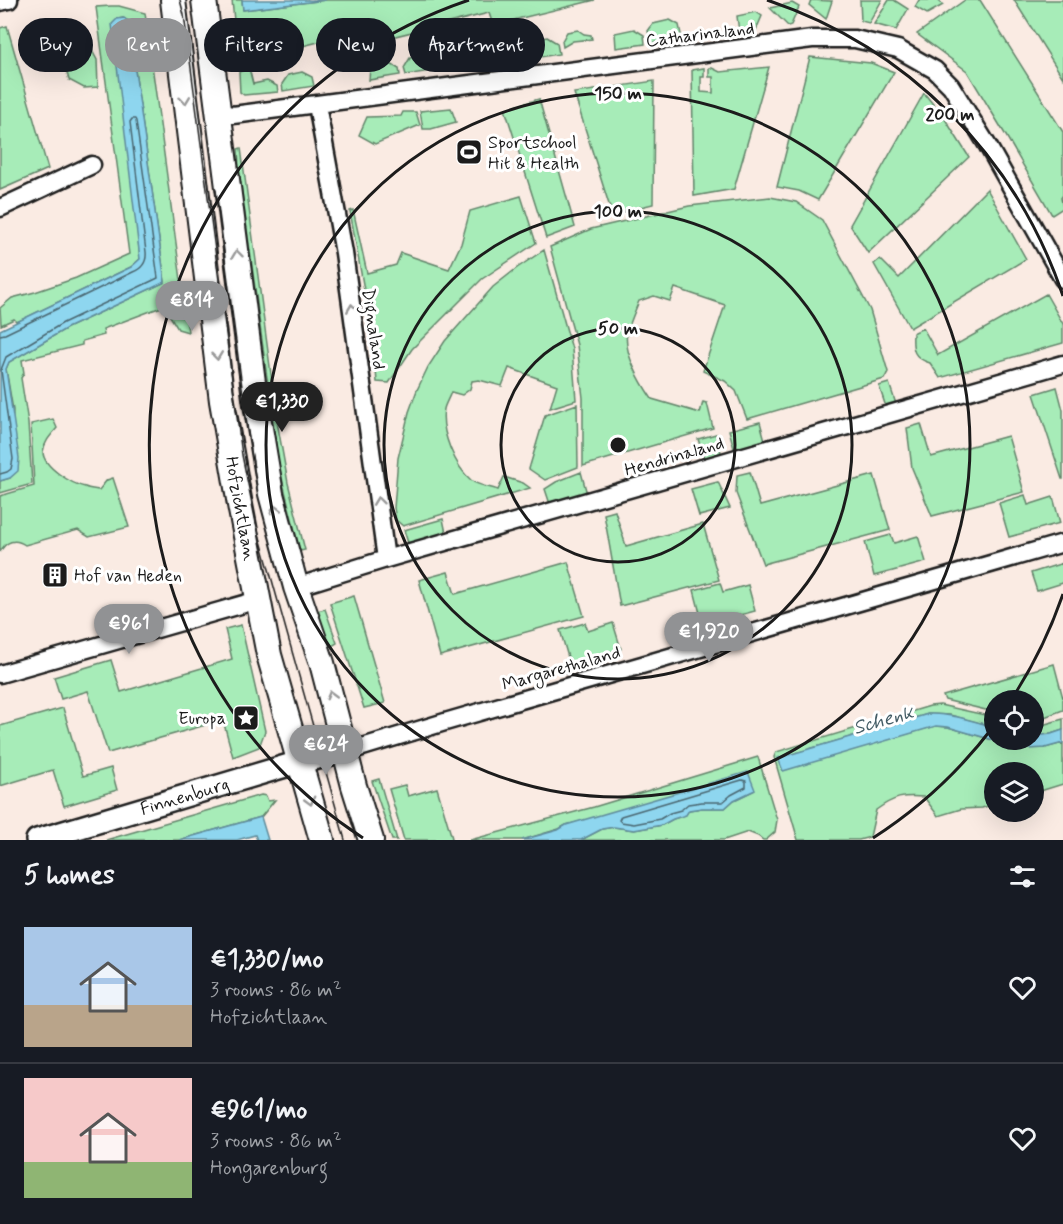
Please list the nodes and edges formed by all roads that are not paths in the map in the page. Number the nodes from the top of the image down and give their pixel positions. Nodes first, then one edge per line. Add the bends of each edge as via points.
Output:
1 (173, 0) edge
2 (204, 0) edge
3 (317, 105) junction
4 (220, 113) junction
5 (92, 165) dead end
6 (0, 208) edge
7 (1063, 279) edge
8 (1063, 364) edge
9 (1063, 543) edge
10 (386, 559) junction
11 (296, 586) junction
12 (258, 600) junction
13 (1, 673) edge
14 (346, 752) junction
15 (299, 762) junction
16 (37, 840) edge
17 (321, 840) edge
18 (371, 840) edge

1 -> 12 main road, Hofzichtlaan via 222,401
2 - 4 main road, Hofzichtlaan
3 - 4 street, Catharinaland via 233,115
3 - 7 street, Catharinaland via 812,39 855,39 898,50 935,70 951,86
10 -> 3 street, Dignaland via 344,253
11 -> 4 main road, Hofzichtlaan via 271,495
5 - 6 street
8 - 10 street, Hendrinaland
9 - 14 street, Margarethaland
10 - 11 street, Hendrinaland
14 -> 11 main road, Hofzichtlaan
12 - 13 street
12 - 15 main road, Hofzichtlaan
14 - 15 street
14 - 18 main road, Hofzichtlaan
15 - 16 street, Finnenburg
15 -> 17 main road, Hofzichtlaan

